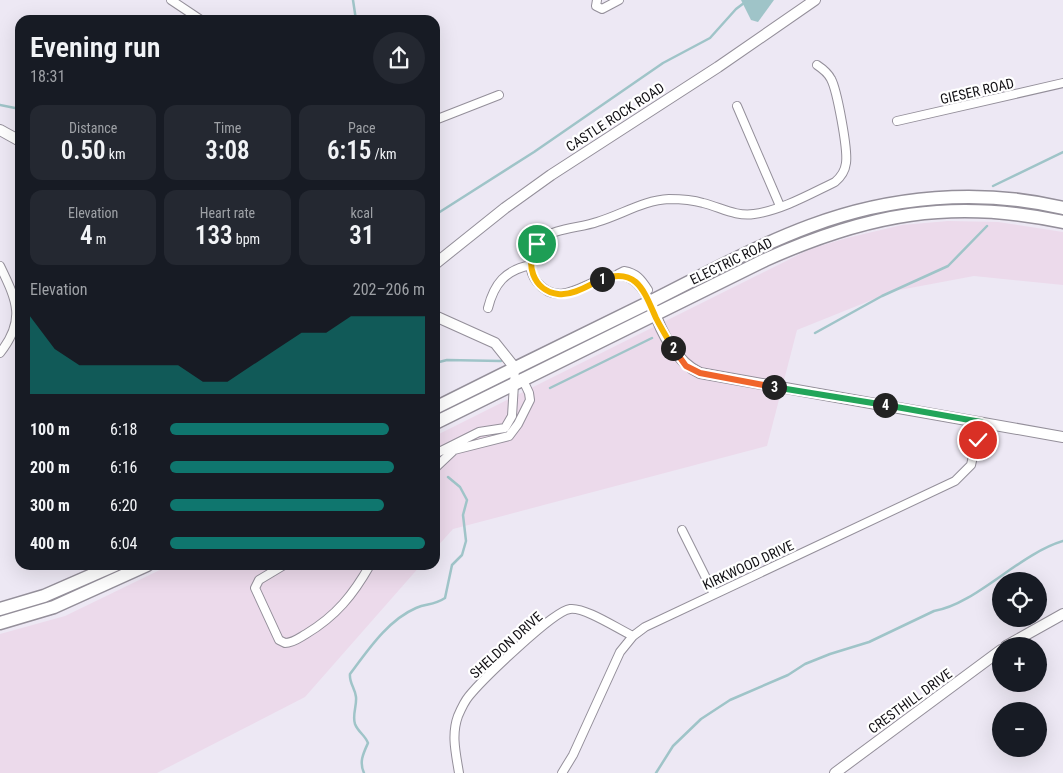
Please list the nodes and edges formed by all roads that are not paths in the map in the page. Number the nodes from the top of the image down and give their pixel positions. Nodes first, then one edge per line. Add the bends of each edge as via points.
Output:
1 (171, 0) edge
2 (597, 0) edge
3 (617, 0) edge
4 (815, 0) edge
5 (194, 15) edge
6 (817, 66) dead end
7 (1063, 83) edge
8 (499, 95) dead end
9 (738, 106) dead end
10 (440, 118) edge
11 (897, 121) dead end
12 (0, 130) edge
13 (15, 138) edge
14 (780, 206) junction
15 (1063, 208) edge
16 (1063, 222) edge
17 (440, 260) edge
18 (531, 264) junction
19 (0, 266) edge
20 (650, 302) junction
21 (15, 306) edge
22 (488, 308) dead end
23 (655, 315) junction
24 (440, 318) edge
25 (15, 327) edge
26 (0, 354) edge
27 (515, 368) junction
28 (520, 382) junction
29 (440, 406) edge
30 (440, 421) edge
31 (981, 422) junction
32 (1063, 437) edge
33 (440, 452) edge
34 (440, 463) edge
35 (682, 530) dead end
36 (104, 570) edge
37 (136, 570) edge
38 (276, 570) edge
39 (367, 570) edge
40 (714, 594) junction
41 (0, 609) edge
42 (1063, 614) edge
43 (0, 623) edge
44 (632, 636) junction
45 (1022, 637) edge
46 (992, 657) edge
47 (458, 773) edge
48 (562, 773) edge
49 (835, 773) edge

1 - 5 street
2 - 3 street via 596,6 602,9
4 - 17 street, CASTLE ROCK ROAD via 551,175
6 - 14 street via 826,72 833,84 846,164 835,182
7 - 11 street, GIESER ROAD
8 - 10 street
9 - 14 street
12 - 13 street
14 - 18 street via 742,215 696,201 667,199 652,202 547,236 534,248
15 - 20 main road, ELECTRIC ROAD via 1023,200 956,197 871,207 795,232
16 - 23 main road, ELECTRIC ROAD via 1014,213 962,210 876,220 803,243
18 - 20 street via 537,283 558,294 573,292 624,271 632,272 641,278
18 - 22 street via 513,269 500,280
19 - 21 street via 13,293
20 - 23 street
20 - 27 main road, ELECTRIC ROAD
23 - 28 main road, ELECTRIC ROAD
23 - 31 street via 678,357 686,366 700,373
24 - 27 street via 495,342
25 - 26 street
27 - 28 street
27 - 29 main road, ELECTRIC ROAD
28 - 30 main road, ELECTRIC ROAD
28 - 33 street via 512,395 512,416 505,428 479,432
28 - 34 street via 529,393 530,400 509,436 454,450
31 - 32 street
31 - 40 street, KIRKWOOD DRIVE via 971,465 955,481
35 - 40 street
36 - 41 main road via 51,593
37 - 43 main road via 63,604
38 - 39 street via 259,580 255,588 279,640 285,643 326,621 353,593
40 - 44 street, KIRKWOOD DRIVE
42 - 45 street
44 - 47 street, SHELDON DRIVE via 581,610 569,609 558,615 468,697 455,729
44 - 48 street, KIRKWOOD DRIVE via 620,652
46 - 49 street, CRESTHILL DRIVE

